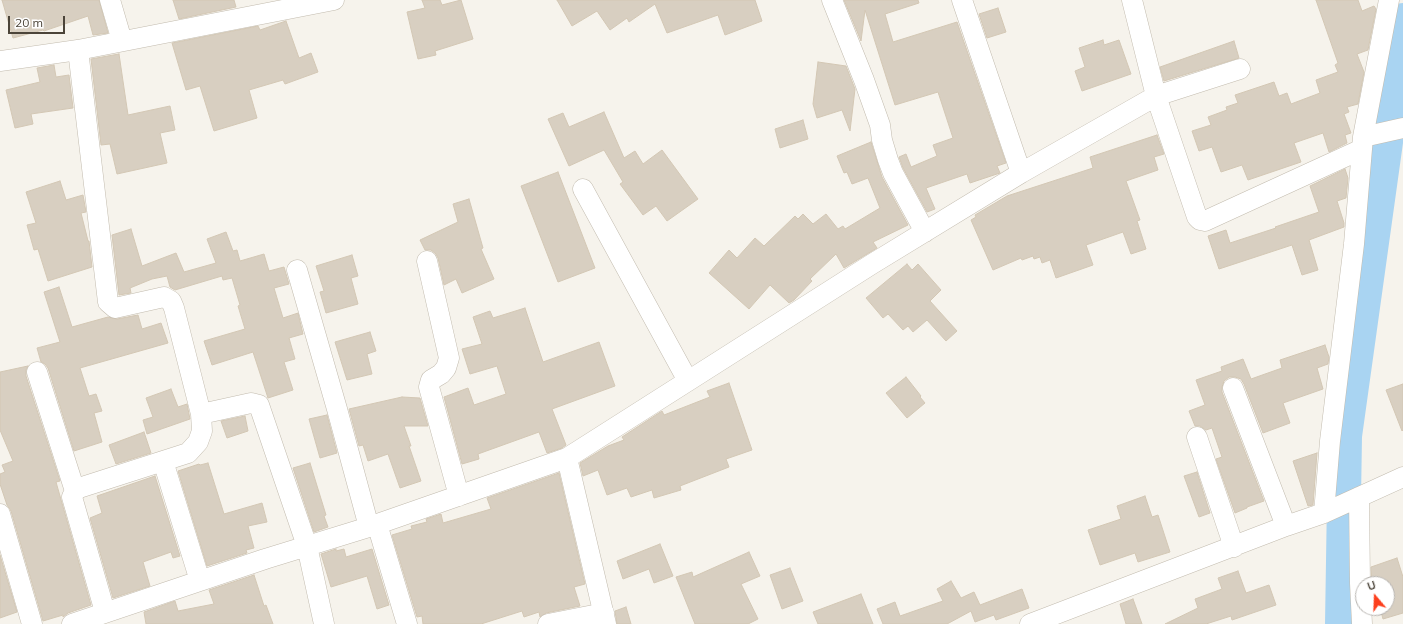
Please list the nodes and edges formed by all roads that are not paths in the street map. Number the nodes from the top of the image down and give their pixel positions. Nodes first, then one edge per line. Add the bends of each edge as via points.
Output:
1 (110, 0) edge
2 (334, 0) edge
3 (832, 0) edge
4 (962, 0) edge
5 (1132, 0) edge
6 (1389, 0) edge
7 (122, 41) junction
8 (78, 50) junction
9 (0, 61) edge
10 (1240, 69) dead end
11 (1156, 96) junction
12 (1403, 128) edge
13 (1368, 140) junction
14 (1021, 173) junction
15 (583, 189) dead end
16 (926, 232) junction
17 (427, 261) dead end
18 (297, 270) dead end
19 (37, 372) dead end
20 (688, 381) junction
21 (1233, 388) dead end
22 (201, 414) junction
23 (1197, 437) dead end
24 (567, 458) junction
25 (163, 461) junction
26 (1403, 477) edge
27 (74, 491) junction
28 (459, 496) junction
29 (1356, 499) junction
30 (1326, 512) junction
31 (0, 514) edge
32 (373, 526) junction
33 (1286, 526) junction
34 (307, 546) junction
35 (1234, 546) junction
36 (200, 580) junction
37 (105, 612) junction
38 (605, 619) edge
39 (32, 624) edge
40 (72, 624) edge
41 (324, 624) edge
42 (407, 624) edge
43 (548, 624) edge
44 (1030, 624) edge
45 (1362, 624) edge

1 - 7 street
2 - 7 street
3 - 16 street via 880,125 893,173
4 - 14 street
5 - 11 street
6 - 13 street
7 - 8 street
8 - 9 street
8 - 22 street via 108,302 115,308 164,297 171,301
10 - 11 street
11 - 13 street via 1200,220 1205,221
11 - 14 street
12 - 13 street
13 - 30 street via 1330,441
14 - 16 street
15 - 20 street
16 - 20 street
17 - 28 street via 449,358 446,368 431,380 429,387
18 - 32 street
19 - 27 street
20 - 24 street
21 - 33 street
22 - 25 street via 202,431 198,442 188,453
22 - 34 street via 251,403 259,405
23 - 35 street
24 - 28 street
24 - 38 street
25 - 27 street
25 - 36 street
26 - 29 street
27 - 37 street via 72,496
28 - 32 street
29 - 30 street
29 - 45 street
30 - 33 street
31 - 39 street
32 - 34 street
32 - 42 street
33 - 35 street
34 - 36 street
34 - 41 street
35 - 44 street
36 - 37 street
37 - 40 street
38 - 43 street

